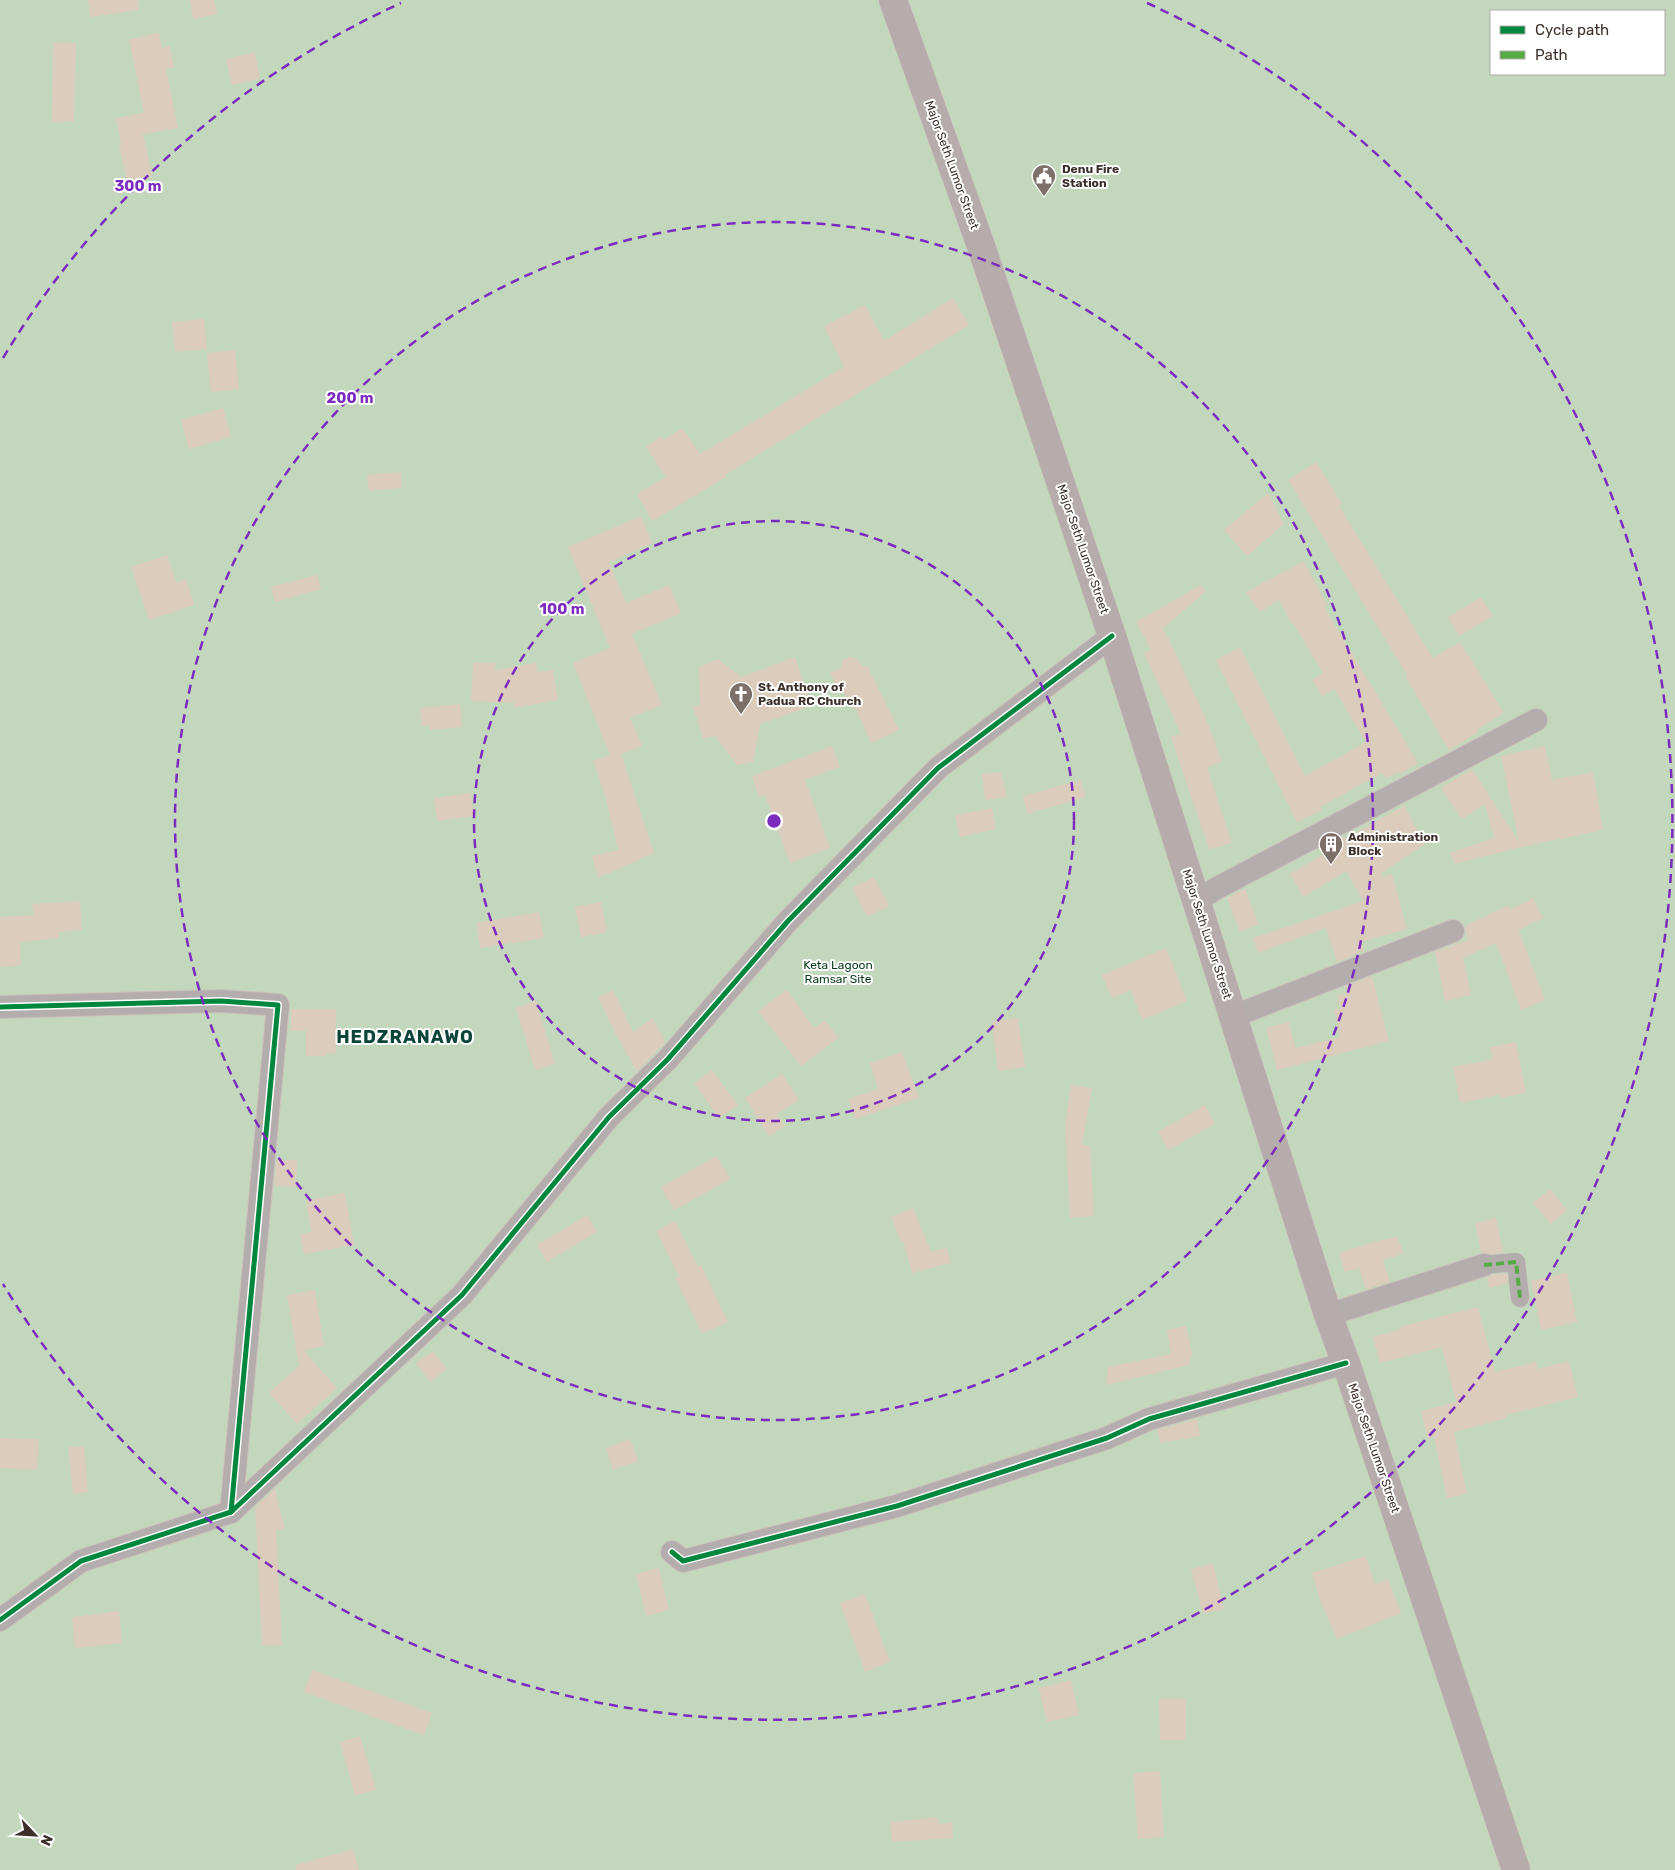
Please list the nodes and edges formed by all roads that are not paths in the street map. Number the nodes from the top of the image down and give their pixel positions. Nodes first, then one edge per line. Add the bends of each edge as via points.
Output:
1 (893, 0) edge
2 (1112, 636) junction
3 (1536, 720) dead end
4 (1196, 901) junction
5 (1453, 931) dead end
6 (0, 1007) edge
7 (1234, 1016) junction
8 (1484, 1265) joint
9 (1520, 1298) dead end
10 (1328, 1315) junction
11 (1346, 1363) junction
12 (231, 1512) junction
13 (672, 1552) dead end
14 (0, 1620) edge
15 (1516, 1870) edge

1 - 2 main road, Major Seth Lumor Street via 981,246
2 - 4 main road, Major Seth Lumor Street
2 - 12 street via 938,768 788,921 668,1059 608,1117 462,1295
3 - 4 street
4 - 7 main road, Major Seth Lumor Street
5 - 7 street
6 - 12 street via 221,1001 278,1006
7 - 10 main road, Major Seth Lumor Street
8 - 9 street via 1516,1262
8 - 10 street
10 - 11 main road, Major Seth Lumor Street
11 - 13 street via 1149,1419 1106,1438 896,1506 683,1561
11 - 15 main road, Major Seth Lumor Street
12 - 14 street via 81,1561

